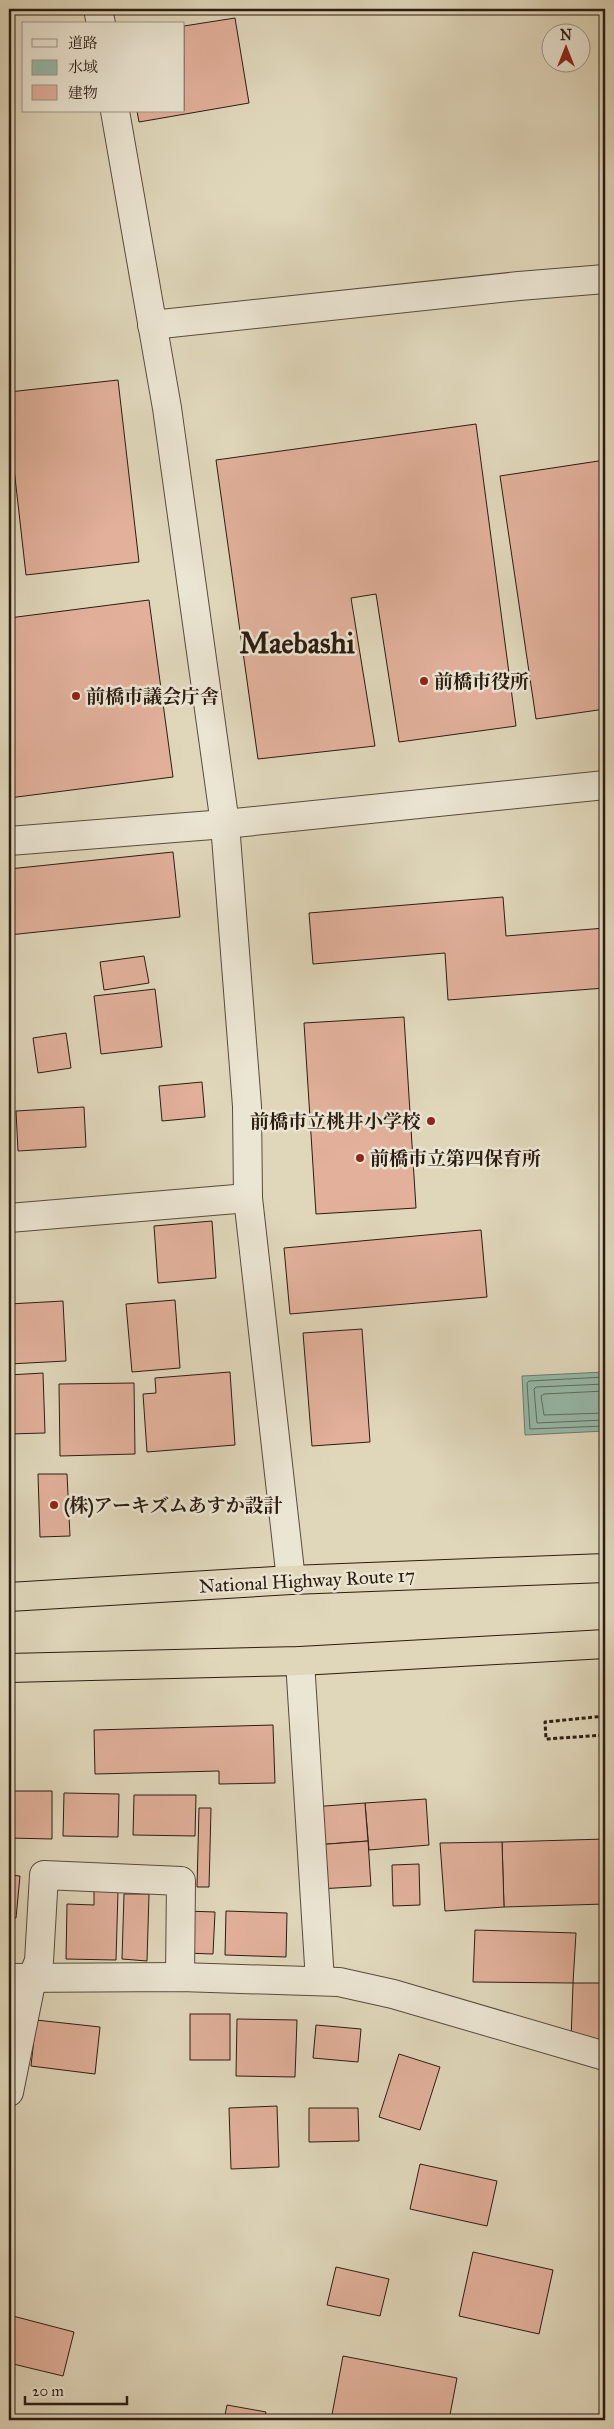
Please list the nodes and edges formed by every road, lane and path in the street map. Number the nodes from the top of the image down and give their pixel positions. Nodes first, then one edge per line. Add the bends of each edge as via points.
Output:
1 (98, 9) edge
2 (101, 22) edge
3 (115, 112) edge
4 (605, 279) edge
5 (152, 325) junction
6 (605, 785) edge
7 (225, 824) junction
8 (9, 841) edge
9 (248, 1198) junction
10 (9, 1218) edge
11 (605, 1568) edge
12 (290, 1580) junction
13 (9, 1596) edge
14 (605, 1644) edge
15 (300, 1661) junction
16 (9, 1668) edge
17 (605, 1716) edge
18 (605, 1735) edge
19 (180, 1977) junction
20 (20, 1978) edge
21 (320, 1981) junction
22 (605, 2056) edge
23 (9, 2092) edge

1 - 2 street
3 - 5 street
4 - 5 street
5 - 7 street
6 - 7 street
7 - 8 street
7 - 9 street via 247,1106
9 - 10 street
9 - 12 street
11 - 12 highway, National Highway Route 17
12 - 13 highway, National Highway Route 17
14 - 15 highway
15 - 16 highway
15 - 21 street
17 - 18 path via 545,1722 546,1739
19 - 20 street
19 - 20 street via 181,1881 44,1875 39,1961
19 - 21 street
20 - 23 street
21 - 22 street via 393,1994

